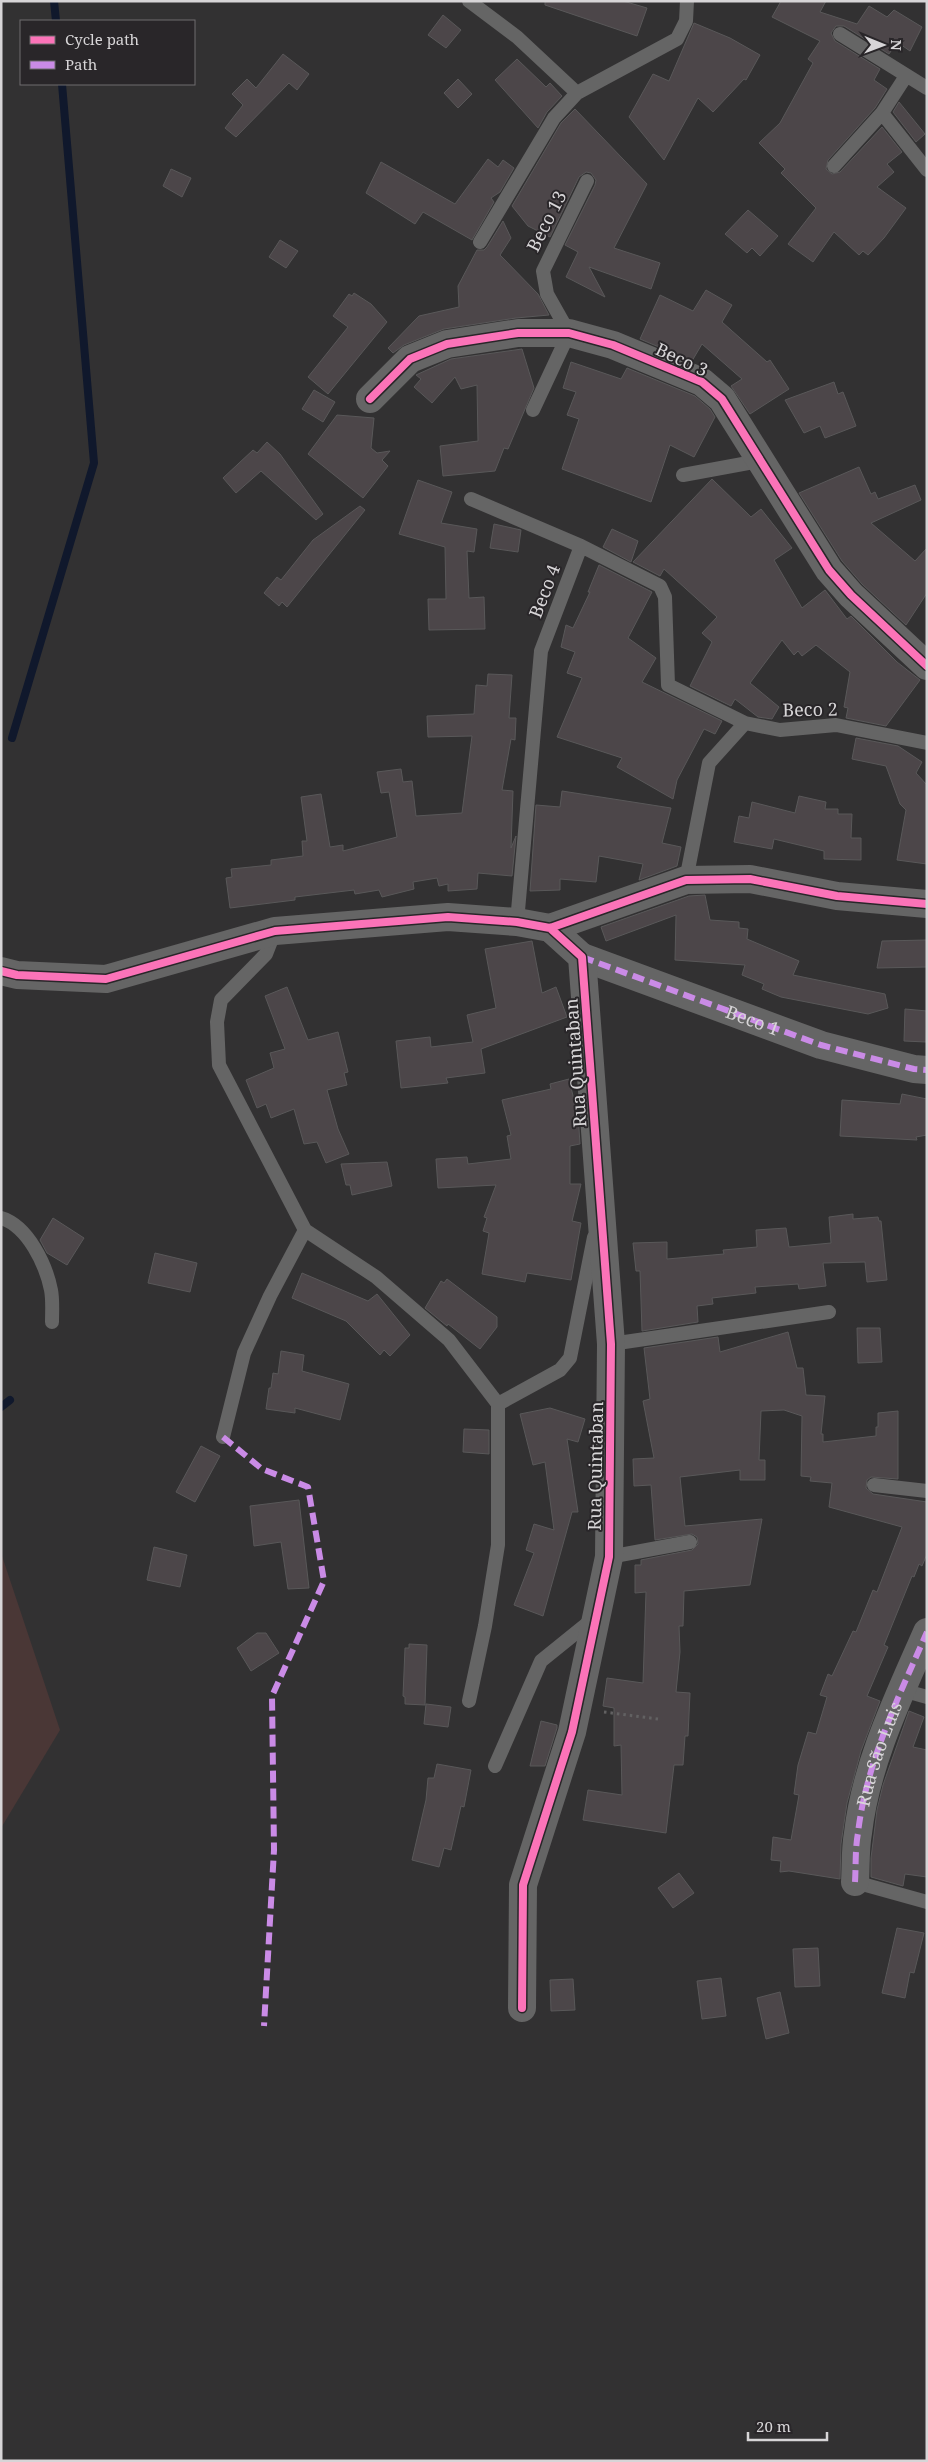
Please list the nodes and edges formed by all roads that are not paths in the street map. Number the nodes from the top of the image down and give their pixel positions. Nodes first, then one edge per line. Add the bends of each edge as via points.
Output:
1 (469, 1) edge
2 (687, 1) edge
3 (840, 34) dead end
4 (906, 76) junction
5 (927, 88) edge
6 (577, 93) junction
7 (882, 113) junction
8 (834, 166) dead end
9 (927, 170) edge
10 (587, 181) dead end
11 (480, 242) dead end
12 (568, 333) junction
13 (370, 399) dead end
14 (533, 410) dead end
15 (759, 461) junction
16 (683, 475) dead end
17 (471, 499) dead end
18 (581, 546) junction
19 (927, 666) edge
20 (745, 723) junction
21 (927, 743) edge
22 (686, 880) junction
23 (927, 904) edge
24 (517, 922) junction
25 (550, 928) junction
26 (275, 931) junction
27 (582, 957) junction
28 (1, 971) edge
29 (927, 1070) edge
30 (600, 1204) junction
31 (1, 1218) edge
32 (305, 1230) junction
33 (829, 1312) dead end
34 (52, 1322) dead end
35 (611, 1344) junction
36 (498, 1404) junction
37 (223, 1437) dead end
38 (874, 1485) dead end
39 (927, 1491) edge
40 (690, 1542) dead end
41 (609, 1557) junction
42 (598, 1615) junction
43 (927, 1632) edge
44 (914, 1693) edge
45 (469, 1701) dead end
46 (495, 1766) dead end
47 (855, 1882) joint
48 (927, 1902) edge
49 (522, 2008) dead end

1 - 6 lane via 517,36
2 - 6 lane via 686,20 677,39
3 - 4 lane
4 - 5 lane
4 - 7 lane
6 - 11 lane via 554,118
7 - 8 lane
7 - 9 lane
10 - 12 lane, Beco 13 via 543,271 548,294
12 - 13 street, Beco 3 via 518,333 447,344 410,360
12 - 14 lane
12 - 15 street, Beco 3 via 613,345 702,382 722,399
15 - 16 lane
15 - 19 street, Beco 3 via 829,570
17 - 18 lane
18 - 20 lane via 660,586 665,597 668,685
18 - 24 lane, Beco 4 via 541,650
20 - 21 lane, Beco 2 via 780,730 836,726
20 - 22 lane via 709,763
22 - 23 street via 750,879 837,896
22 - 25 street
24 - 25 street
24 - 26 street via 448,916
25 - 27 street
26 - 28 street via 106,979 17,975
26 - 32 lane via 266,954 221,1000 219,1065
27 - 29 street, Beco 1 via 821,1045
27 - 30 street, Rua Quintaban
30 - 35 street, Rua Quintaban
30 - 36 lane via 570,1358 560,1370
31 - 34 lane via 21,1231 40,1258 51,1291
32 - 36 lane via 376,1277 449,1340
32 - 37 lane via 244,1353
33 - 35 lane
35 - 41 street, Rua Quintaban
36 - 45 lane via 498,1545
38 - 39 lane
40 - 41 lane
41 - 42 street, Rua Quintaban
42 - 46 lane via 541,1661
42 - 49 street, Rua Quintaban via 572,1732 523,1885
43 - 44 street, Rua São Luis
44 - 47 street, Rua São Luis via 872,1768 857,1834
47 - 48 lane

